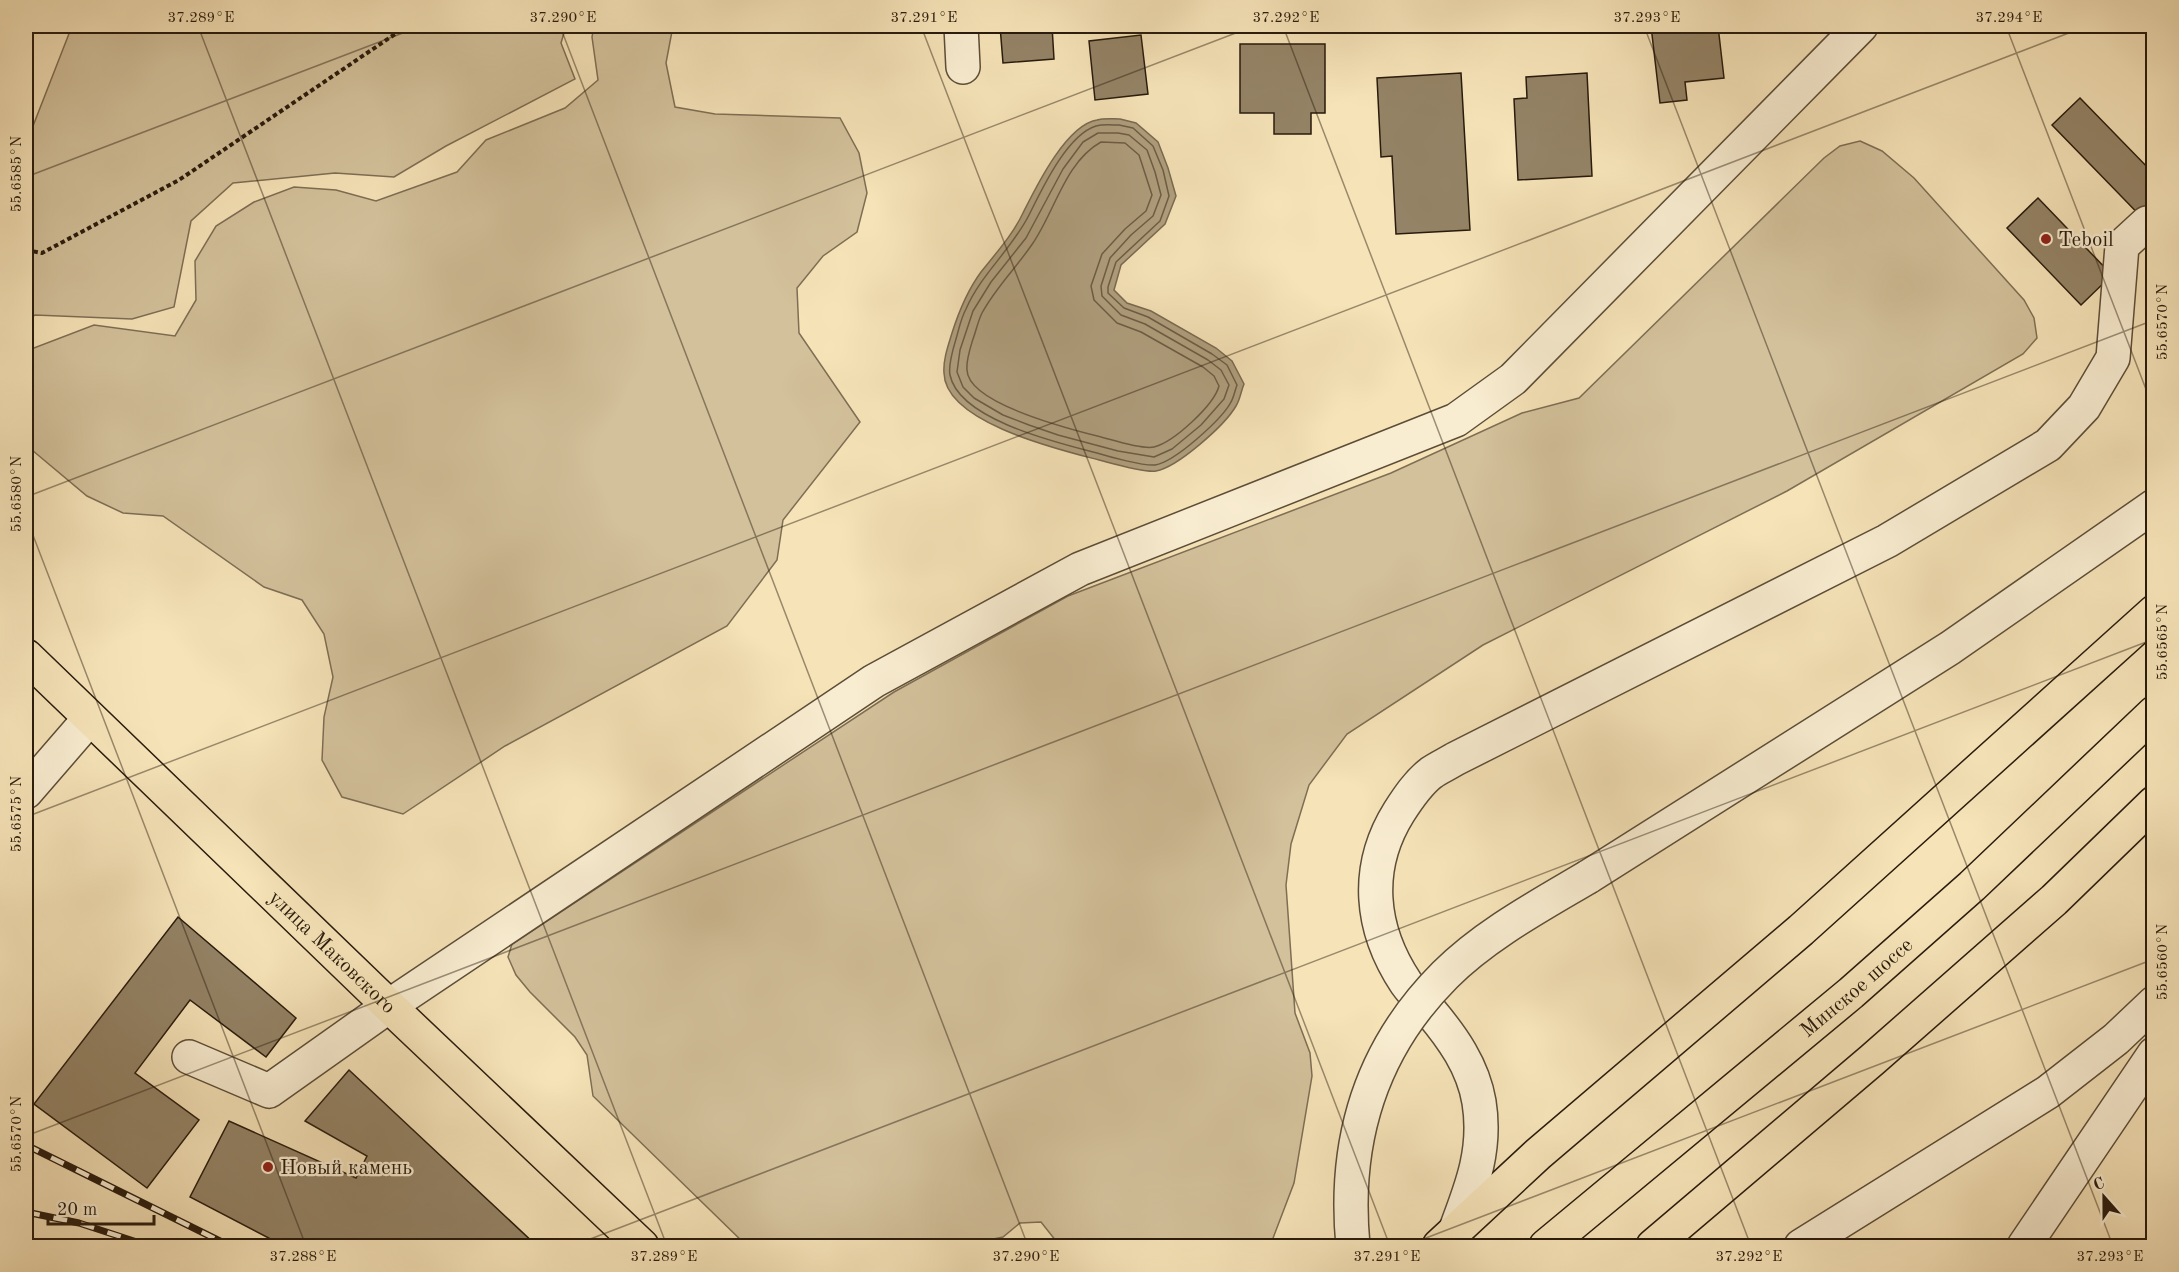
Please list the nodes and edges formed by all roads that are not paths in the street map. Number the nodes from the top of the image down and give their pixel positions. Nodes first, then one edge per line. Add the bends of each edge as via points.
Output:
1 (961, 26) edge
2 (1861, 26) edge
3 (963, 67) dead end
4 (2147, 223) dead end
5 (2154, 506) edge
6 (2154, 612) edge
7 (26, 656) edge
8 (2154, 712) edge
9 (90, 718) junction
10 (26, 792) edge
11 (2154, 803) edge
12 (2154, 1004) edge
13 (388, 1006) junction
14 (2154, 1053) edge
15 (189, 1057) dead end
16 (1446, 1240) edge
17 (642, 1246) edge
18 (1353, 1246) edge
19 (1546, 1246) edge
20 (1653, 1246) edge
21 (1801, 1246) edge
22 (2024, 1246) edge

1 - 3 street
2 - 13 street via 1513,379 1456,420 1080,569 874,681
4 - 16 street via 2122,246 2113,358 2084,408 2048,445 1887,541 1455,759 1430,774 1408,797 1389,828 1377,862 1375,894 1380,925 1388,952 1407,984 1455,1042 1470,1071 1479,1100 1482,1133 1476,1174
5 - 18 street, bridge via 1950,648 1534,909 1445,974 1416,1007 1373,1082 1352,1166
6 - 16 main road via 1802,930 1538,1154
7 - 9 main road, улица Маковского
8 - 19 main road, Минское шоссе via 1972,886 1851,993
9 - 10 street
9 - 13 main road, улица Маковского
11 - 20 main road via 2054,900
12 - 21 street via 2048,1092
13 - 15 street via 269,1091
13 - 17 main road, улица Маковского
14 - 22 street

